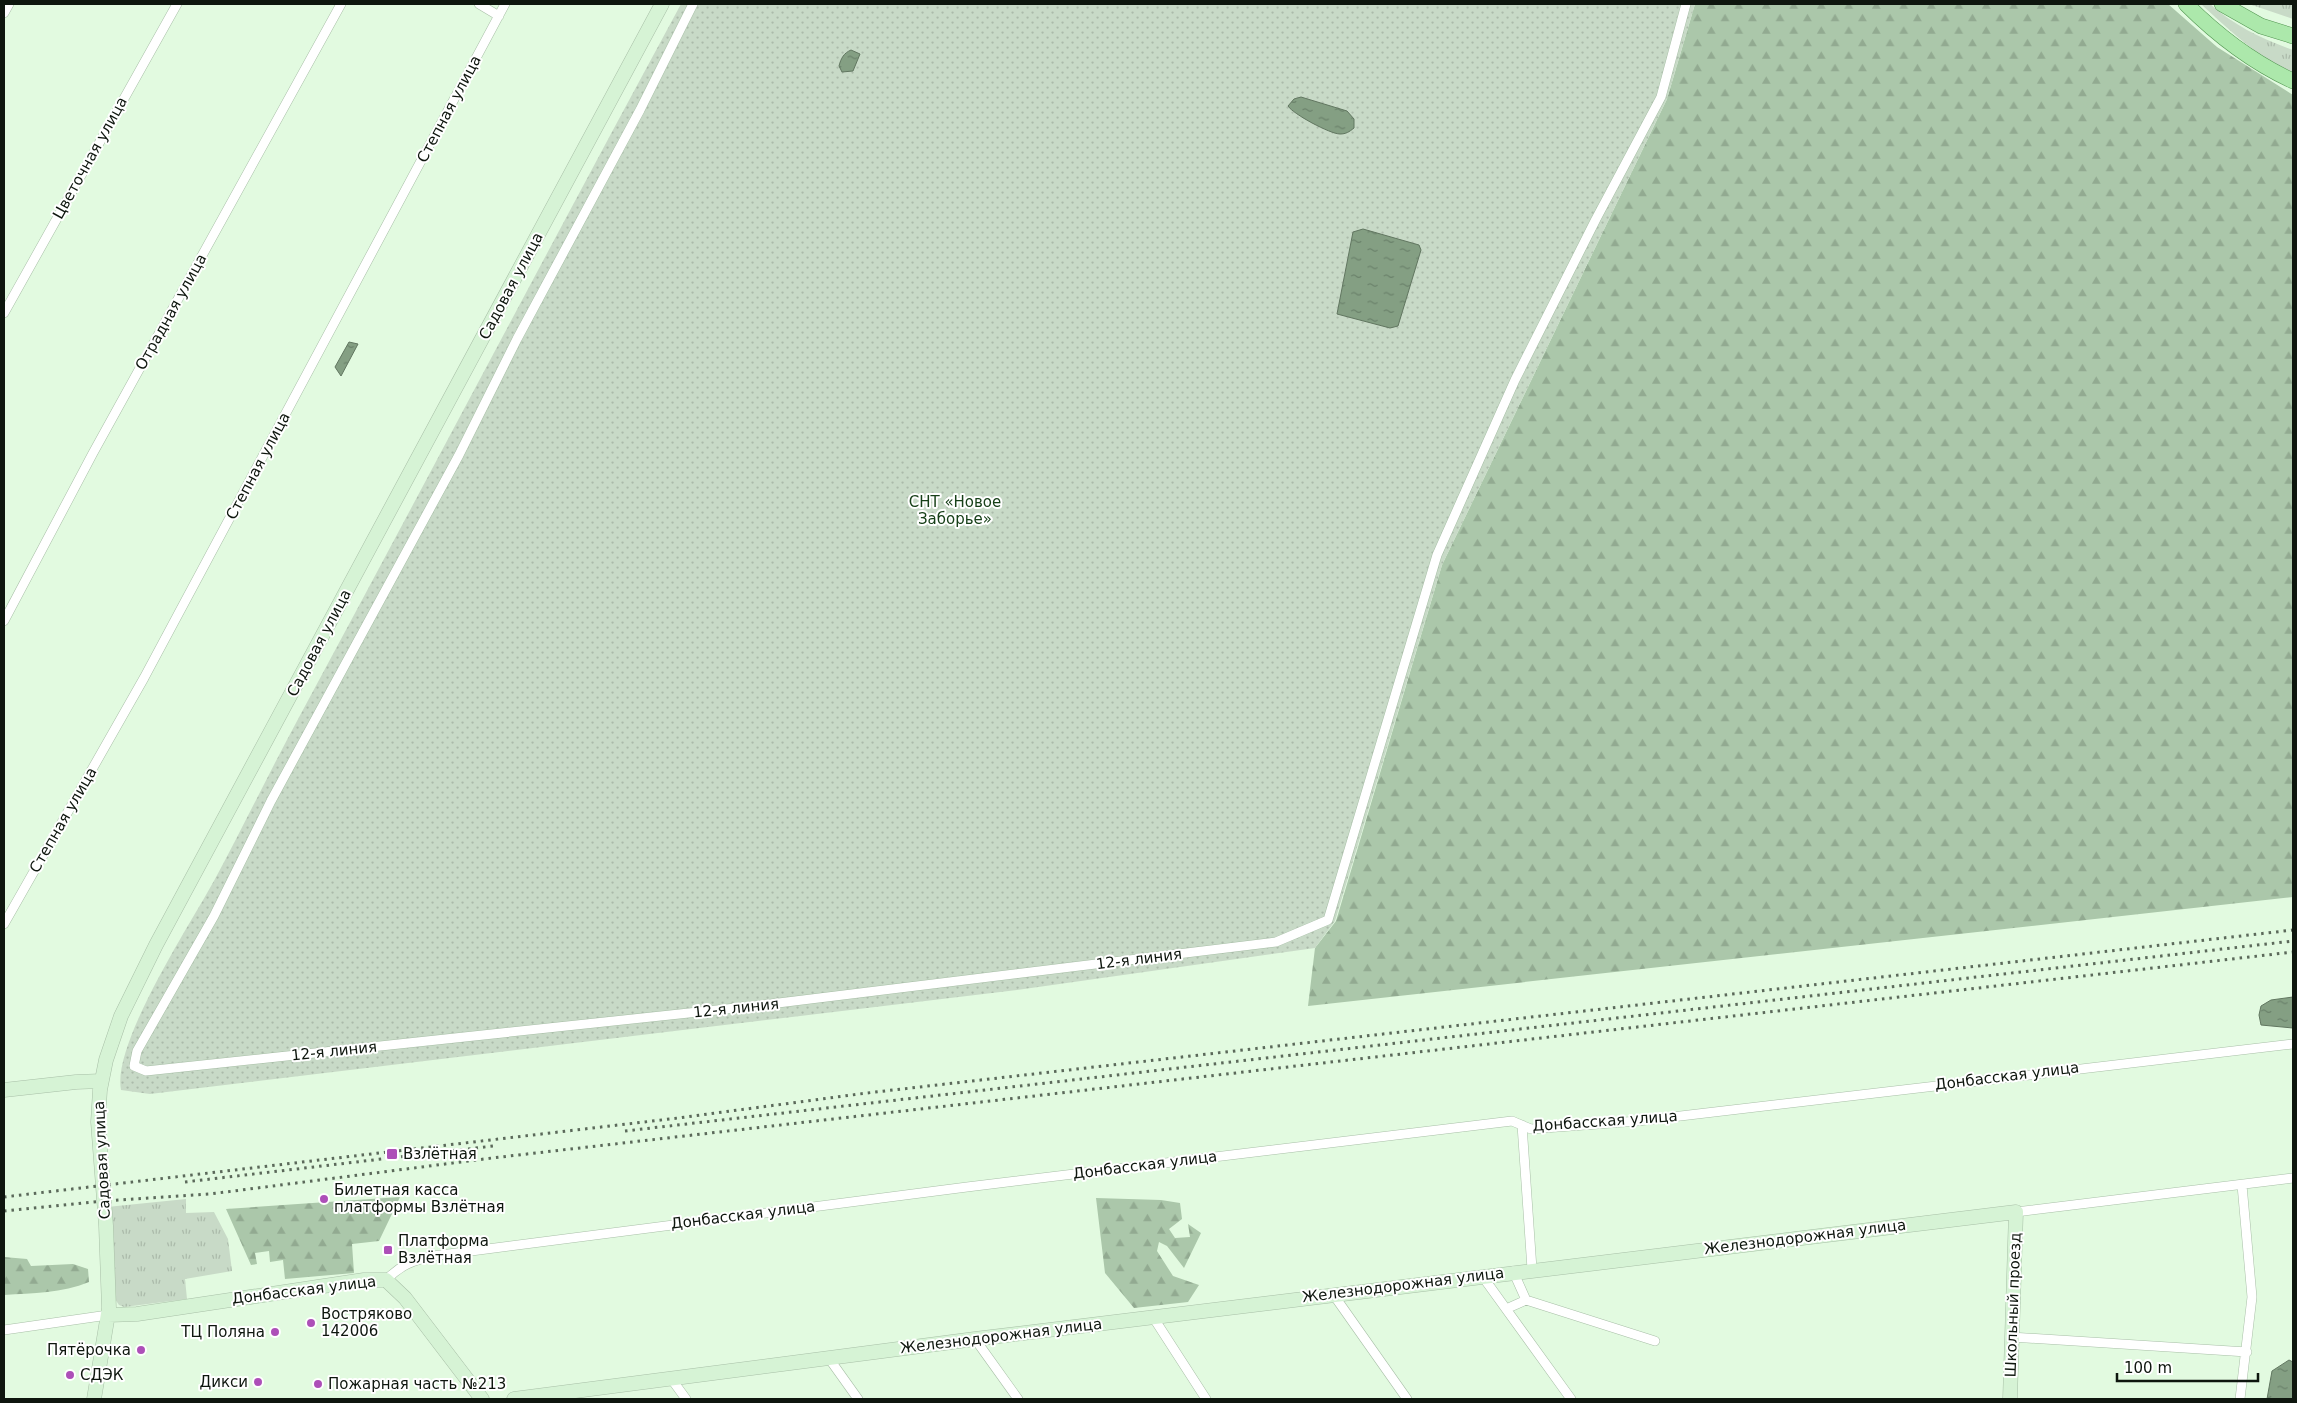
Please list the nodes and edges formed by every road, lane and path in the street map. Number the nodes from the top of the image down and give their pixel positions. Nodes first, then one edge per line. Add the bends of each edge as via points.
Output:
1 (9, 4) edge
2 (177, 4) edge
3 (341, 4) edge
4 (480, 4) edge
5 (506, 4) edge
6 (662, 4) edge
7 (693, 4) edge
8 (1686, 4) edge
9 (2186, 4) edge
10 (2222, 4) edge
11 (4, 13) edge
12 (499, 16) junction
13 (2293, 36) edge
14 (2293, 81) edge
15 (4, 313) edge
16 (4, 621) edge
17 (4, 924) edge
18 (2293, 1044) edge
19 (102, 1081) junction
20 (4, 1090) edge
21 (1522, 1125) junction
22 (2293, 1178) edge
23 (2242, 1185) junction
24 (2016, 1212) junction
25 (1532, 1269) junction
26 (1513, 1271) junction
27 (1483, 1277) junction
28 (386, 1280) junction
29 (1333, 1294) junction
30 (1526, 1300) junction
31 (1506, 1308) junction
32 (108, 1316) junction
33 (1153, 1318) junction
34 (4, 1330) edge
35 (106, 1334) junction
36 (2012, 1337) junction
37 (975, 1338) junction
38 (1655, 1341) dead end
39 (2247, 1352) junction
40 (828, 1357) junction
41 (670, 1377) junction
42 (94, 1399) edge
43 (104, 1399) edge
44 (482, 1399) edge
45 (514, 1399) edge
46 (686, 1399) edge
47 (858, 1399) edge
48 (1018, 1399) edge
49 (1206, 1399) edge
50 (1408, 1399) edge
51 (1571, 1399) edge
52 (2010, 1399) edge
53 (2240, 1399) edge

1 - 11 street
2 - 15 street, Цветочная улица
3 - 16 street, Отрадная улица
4 - 12 street
5 - 12 street, Степная улица
6 - 19 street, Садовая улица via 152,954 121,1016
7 - 8 street, 12-я линия via 459,455 271,801 214,916 137,1051 134,1066 146,1071 745,1007 1276,942 1328,920 1437,555 1515,380 1661,97
9 - 14 main road via 2236,47
10 - 13 main road via 2261,26
12 - 17 street, Степная улица via 144,678
18 - 21 street, Донбасская улица via 1638,1121 1531,1129
19 - 20 street
19 - 32 street, Садовая улица via 98,1122
21 - 25 street
21 - 28 street, Донбасская улица via 1502,1122 500,1246 418,1259 398,1268
22 - 23 street, Железнодорожная улица
23 - 24 street, Железнодорожная улица
23 - 39 street via 2252,1296
24 - 25 street, Железнодорожная улица
24 - 36 street, Школьный проезд
25 - 26 street, Железнодорожная улица
26 - 27 street, Железнодорожная улица
26 - 30 street
27 - 29 street, Железнодорожная улица
27 - 31 street
28 - 32 street, Донбасская улица via 364,1280
28 - 44 street via 405,1298
29 - 33 street, Железнодорожная улица
29 - 50 street
30 - 31 street
30 - 38 street
31 - 51 street
32 - 34 street, Донбасская улица
32 - 35 street, Садовая улица
33 - 37 street, Железнодорожная улица
33 - 49 street
35 - 42 street
35 - 43 street
36 - 39 street
36 - 52 street, Школьный проезд
37 - 40 street, Железнодорожная улица
37 - 48 street
39 - 53 street
40 - 41 street, Железнодорожная улица
40 - 47 street
41 - 45 street, Железнодорожная улица
41 - 46 street

